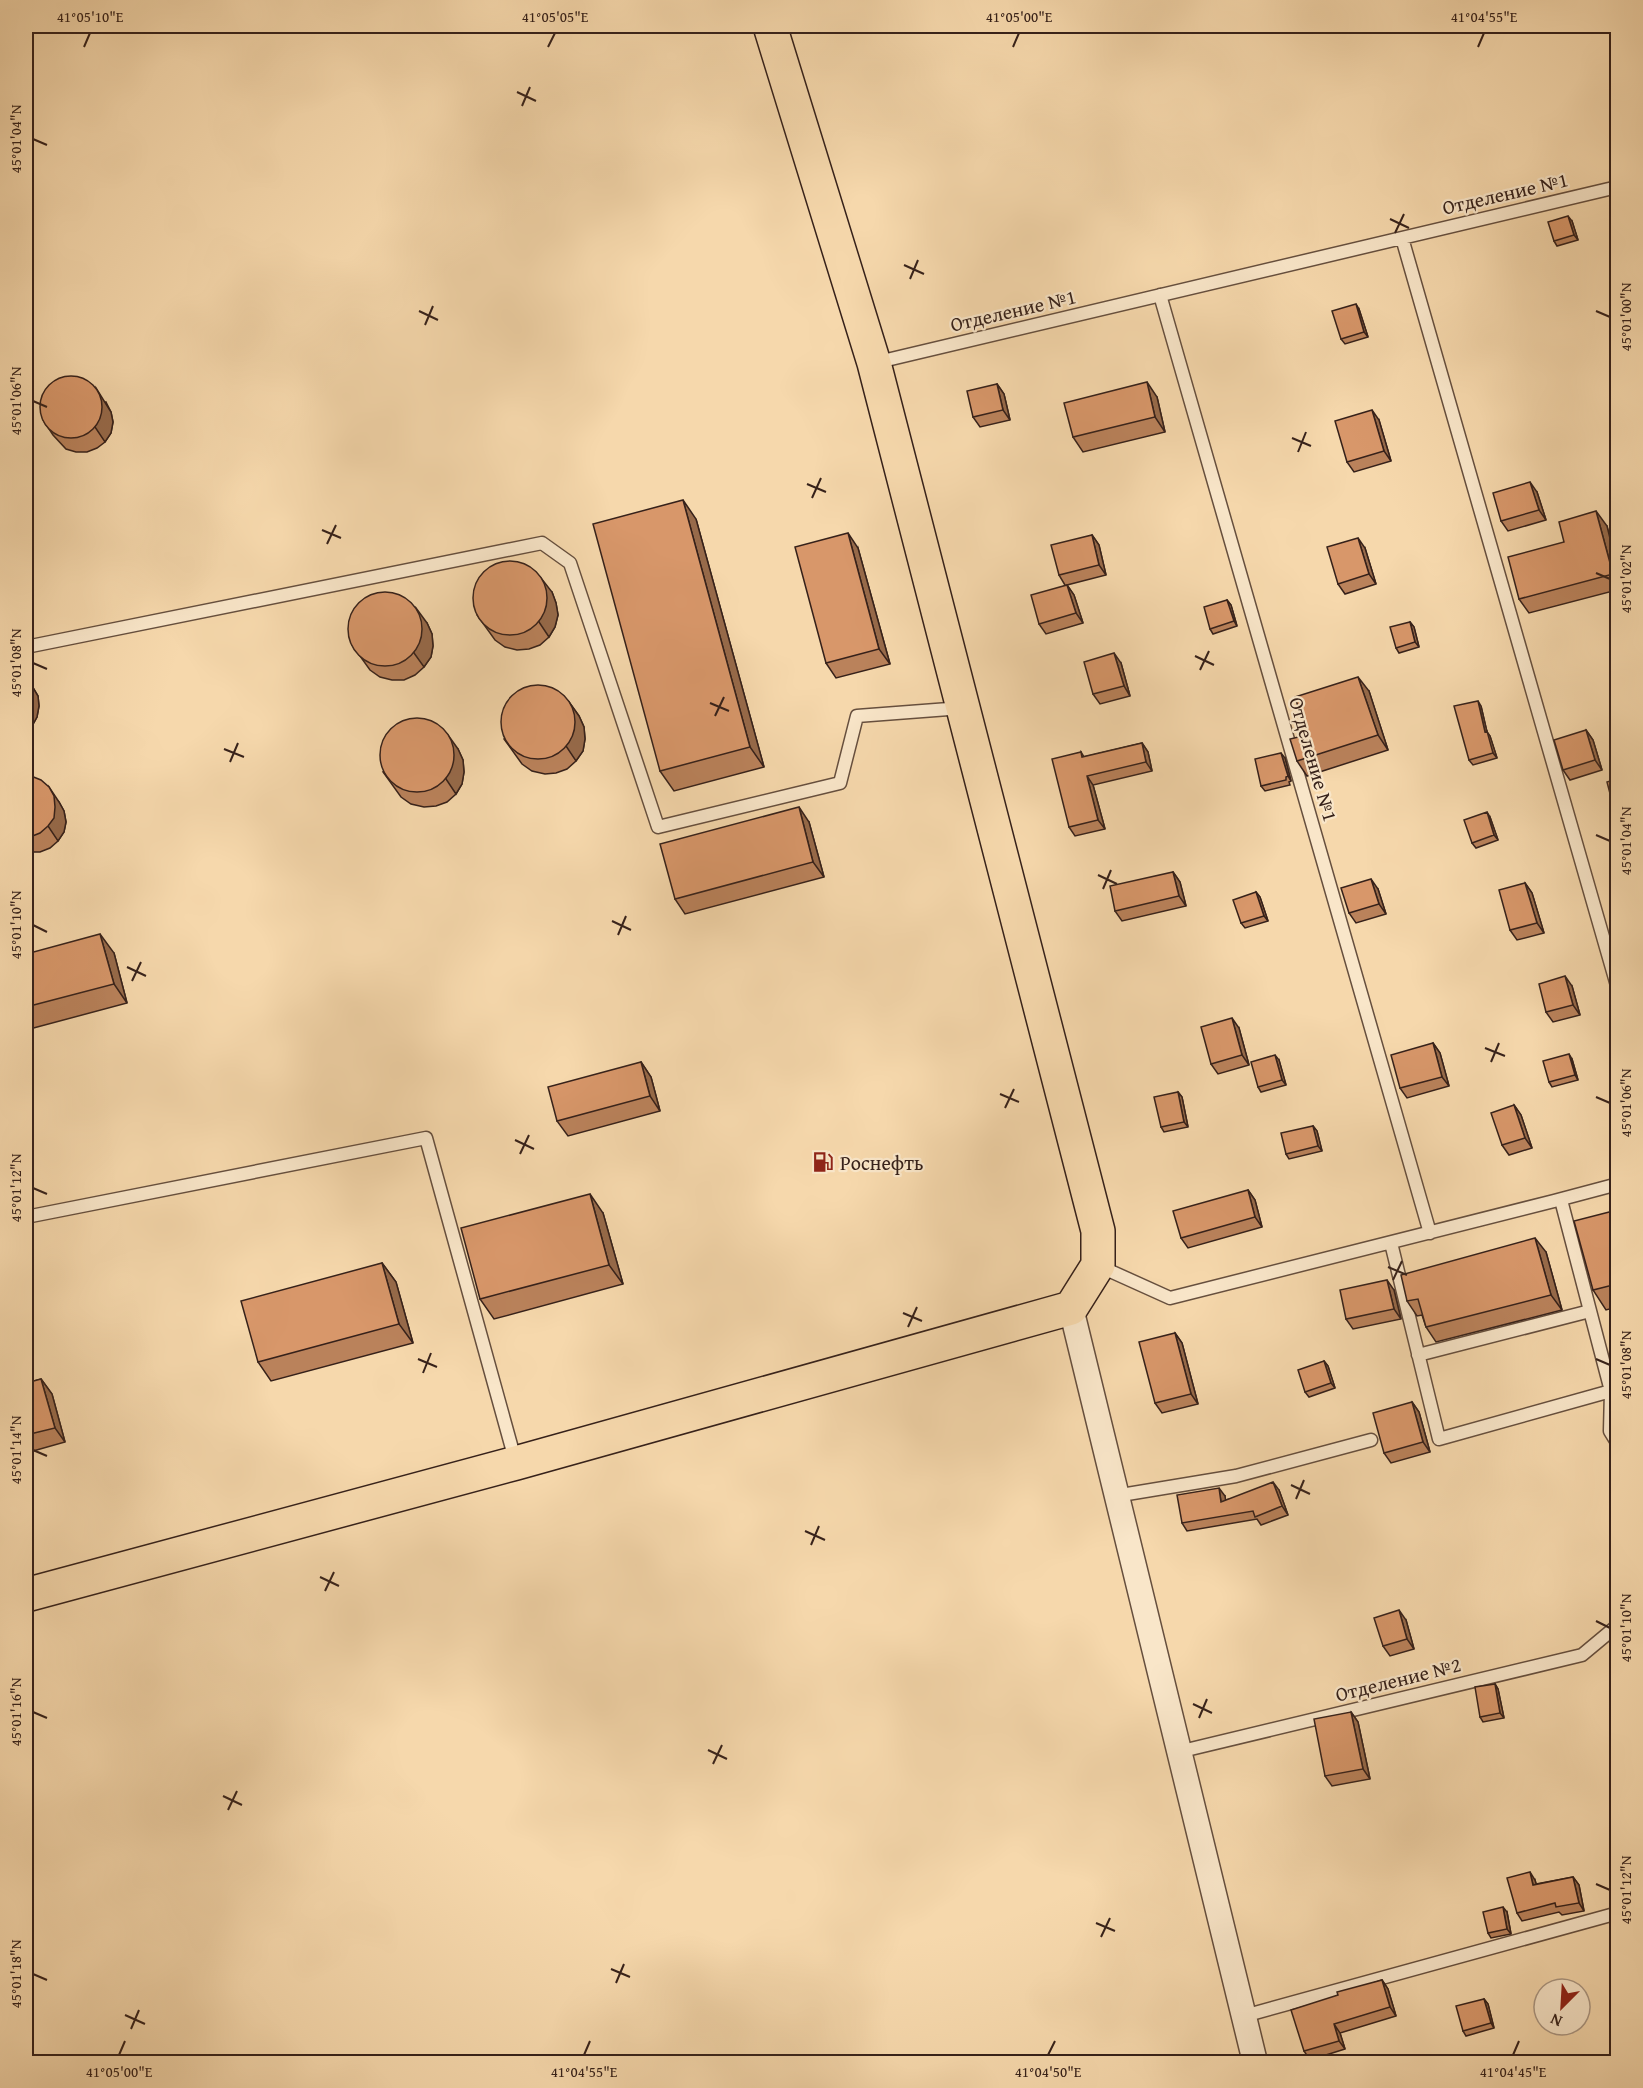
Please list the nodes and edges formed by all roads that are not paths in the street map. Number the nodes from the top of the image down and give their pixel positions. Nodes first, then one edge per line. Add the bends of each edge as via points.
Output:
1 (770, 26) edge
2 (1617, 189) edge
3 (1402, 238) junction
4 (1160, 295) junction
5 (874, 363) junction
6 (26, 647) edge
7 (963, 708) junction
8 (1617, 988) edge
9 (1617, 1184) edge
10 (1561, 1200) junction
11 (26, 1217) edge
12 (1430, 1233) junction
13 (1391, 1243) junction
14 (1098, 1265) junction
15 (1071, 1308) junction
16 (1590, 1311) junction
17 (1418, 1355) junction
18 (1614, 1390) edge
19 (1371, 1440) dead end
20 (1617, 1444) edge
21 (516, 1463) junction
22 (1115, 1496) junction
23 (26, 1595) edge
24 (1617, 1625) edge
25 (1178, 1752) junction
26 (1617, 1913) edge
27 (1244, 2016) junction
28 (1255, 2062) edge

1 - 5 main road
2 - 3 lane, Отделение №1
3 - 4 lane, Отделение №1
3 - 8 lane
4 - 5 lane, Отделение №1
4 - 12 lane, Отделение №1
5 - 7 main road
6 - 7 lane via 542,543 570,563 658,827 840,783 857,716
7 - 14 main road via 1098,1231
9 - 10 lane
10 - 12 lane
10 - 16 lane
11 - 21 lane via 426,1138
12 - 13 lane
13 - 14 lane via 1170,1298
13 - 17 lane
14 - 15 main road
15 - 21 main road
15 - 22 street
16 - 17 lane
16 - 18 lane
17 - 18 lane via 1439,1439
18 - 20 lane via 1610,1431
19 - 22 lane via 1236,1476
21 - 23 main road
22 - 25 street
24 - 25 lane, Отделение №2 via 1582,1654
25 - 27 street
26 - 27 lane
27 - 28 street

